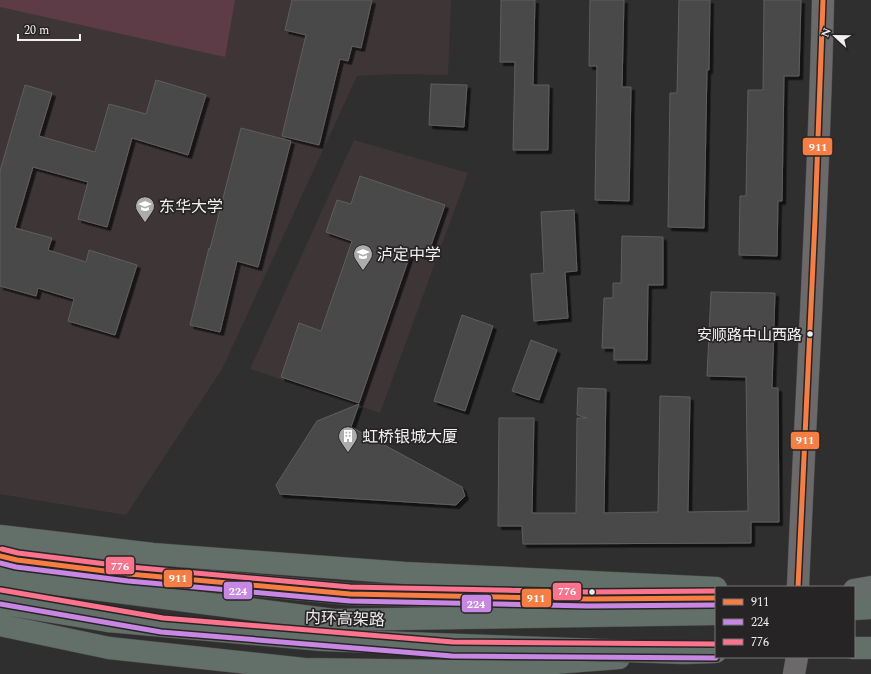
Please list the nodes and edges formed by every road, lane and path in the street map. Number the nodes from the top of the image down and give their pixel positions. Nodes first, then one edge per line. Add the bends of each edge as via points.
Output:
1 (822, 0) edge
2 (0, 536) edge
3 (0, 556) edge
4 (0, 577) edge
5 (798, 586) edge
6 (871, 587) edge
7 (715, 588) edge
8 (855, 590) edge
9 (855, 593) edge
10 (871, 594) edge
11 (0, 597) edge
12 (715, 598) edge
13 (0, 603) edge
14 (855, 608) edge
15 (871, 608) edge
16 (715, 614) edge
17 (0, 625) edge
18 (330, 640) junction
19 (855, 648) edge
20 (871, 648) edge
21 (715, 652) edge
22 (715, 652) edge
23 (684, 653) junction
24 (855, 657) edge
25 (797, 658) edge
26 (871, 659) edge
27 (794, 674) edge

1 - 5 street via 812,310
2 - 7 highway via 153,554 405,573
3 - 12 main road via 129,574 350,594 588,599
4 - 16 highway, 内环高架路 via 334,620
6 - 8 main road
9 - 10 highway
11 - 18 main road via 162,625
13 - 18 highway, 内环高架路, bridge via 108,621
14 - 15 highway
17 - 23 highway, bridge via 109,648 304,669 452,671
18 - 21 main road via 453,649
18 - 23 highway, 内环高架路, bridge
19 - 20 highway
22 - 23 highway, 内环高架路, bridge
24 - 26 main road
25 - 27 street

